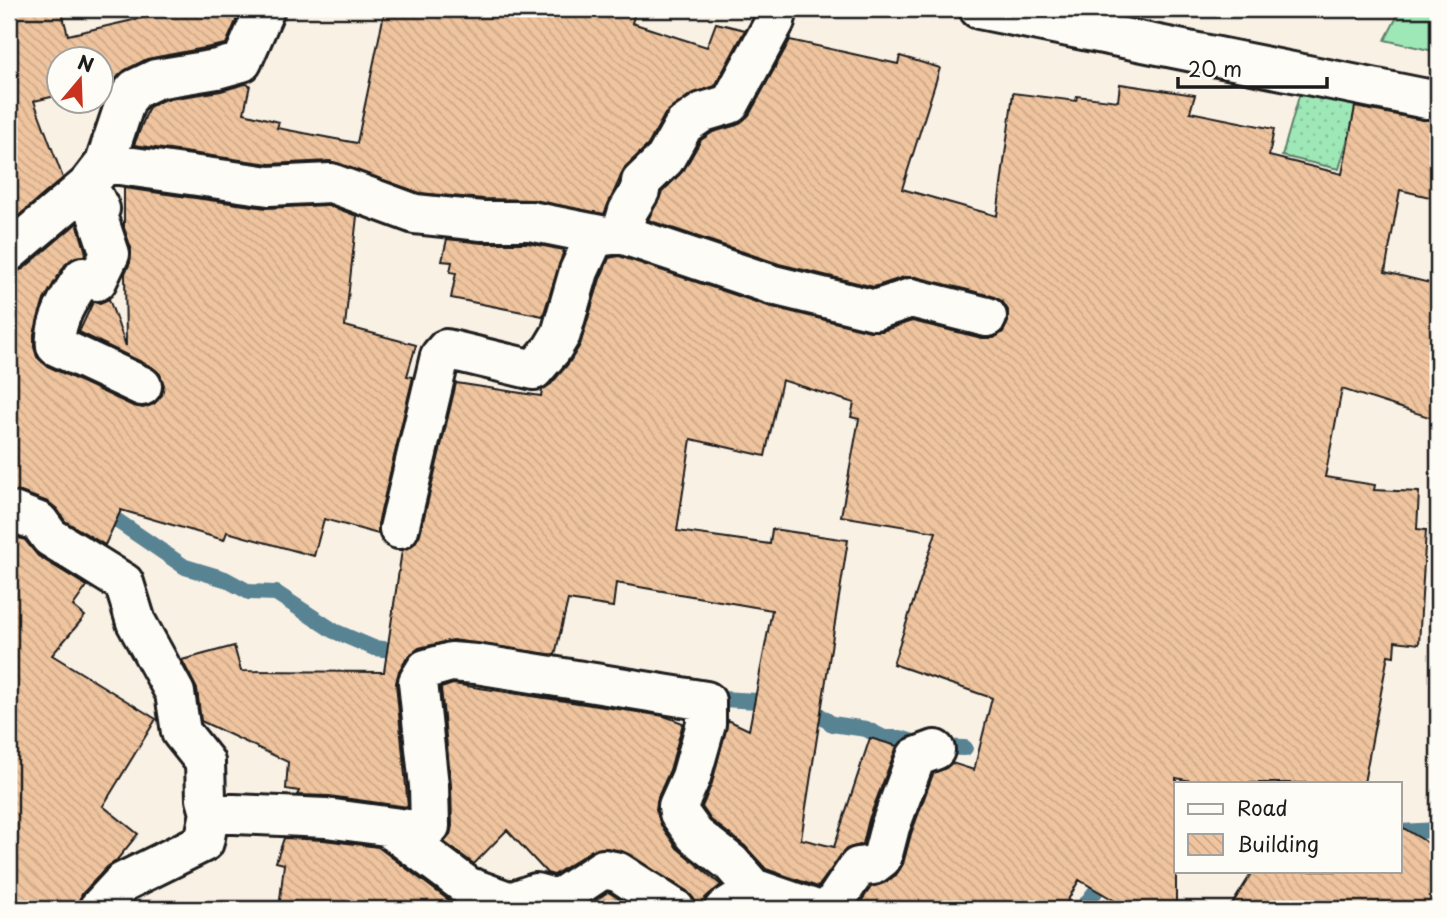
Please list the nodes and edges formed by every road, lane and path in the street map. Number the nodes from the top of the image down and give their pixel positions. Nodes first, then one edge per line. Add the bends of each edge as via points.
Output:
1 (265, 9) edge
2 (778, 9) edge
3 (979, 9) edge
4 (1438, 98) edge
5 (96, 174) junction
6 (606, 233) junction
7 (9, 251) edge
8 (987, 317) dead end
9 (142, 386) dead end
10 (9, 516) edge
11 (399, 529) dead end
12 (934, 750) dead end
13 (210, 813) junction
14 (388, 827) junction
15 (738, 899) edge
16 (98, 909) edge
17 (675, 909) edge
18 (814, 909) edge
19 (831, 909) edge

1 - 5 street via 242,62 156,79 135,89 126,100
2 - 6 street via 730,104 703,112 684,125 665,159 641,181 628,211
3 - 4 street
5 - 6 street via 269,187 331,183 415,214 530,221
5 - 7 street
5 - 9 street via 97,215 110,254 97,281 83,277 69,297 56,345
6 - 8 street via 773,285 875,310 911,298
6 - 11 street via 591,245 561,334 534,370 446,349 440,356
10 - 13 street via 13,512 39,522 50,537 124,583 136,622 174,693 181,733 205,762
12 - 19 street via 916,757 882,858 858,867
13 - 14 street via 326,818
13 - 16 street via 204,842 123,882
14 - 15 street via 423,831 430,826 418,682 426,669 452,662 476,664 706,701 706,724 679,813 695,835 731,863
14 - 17 street via 467,886 512,902 536,893 558,899 603,869 618,872
15 - 18 street

